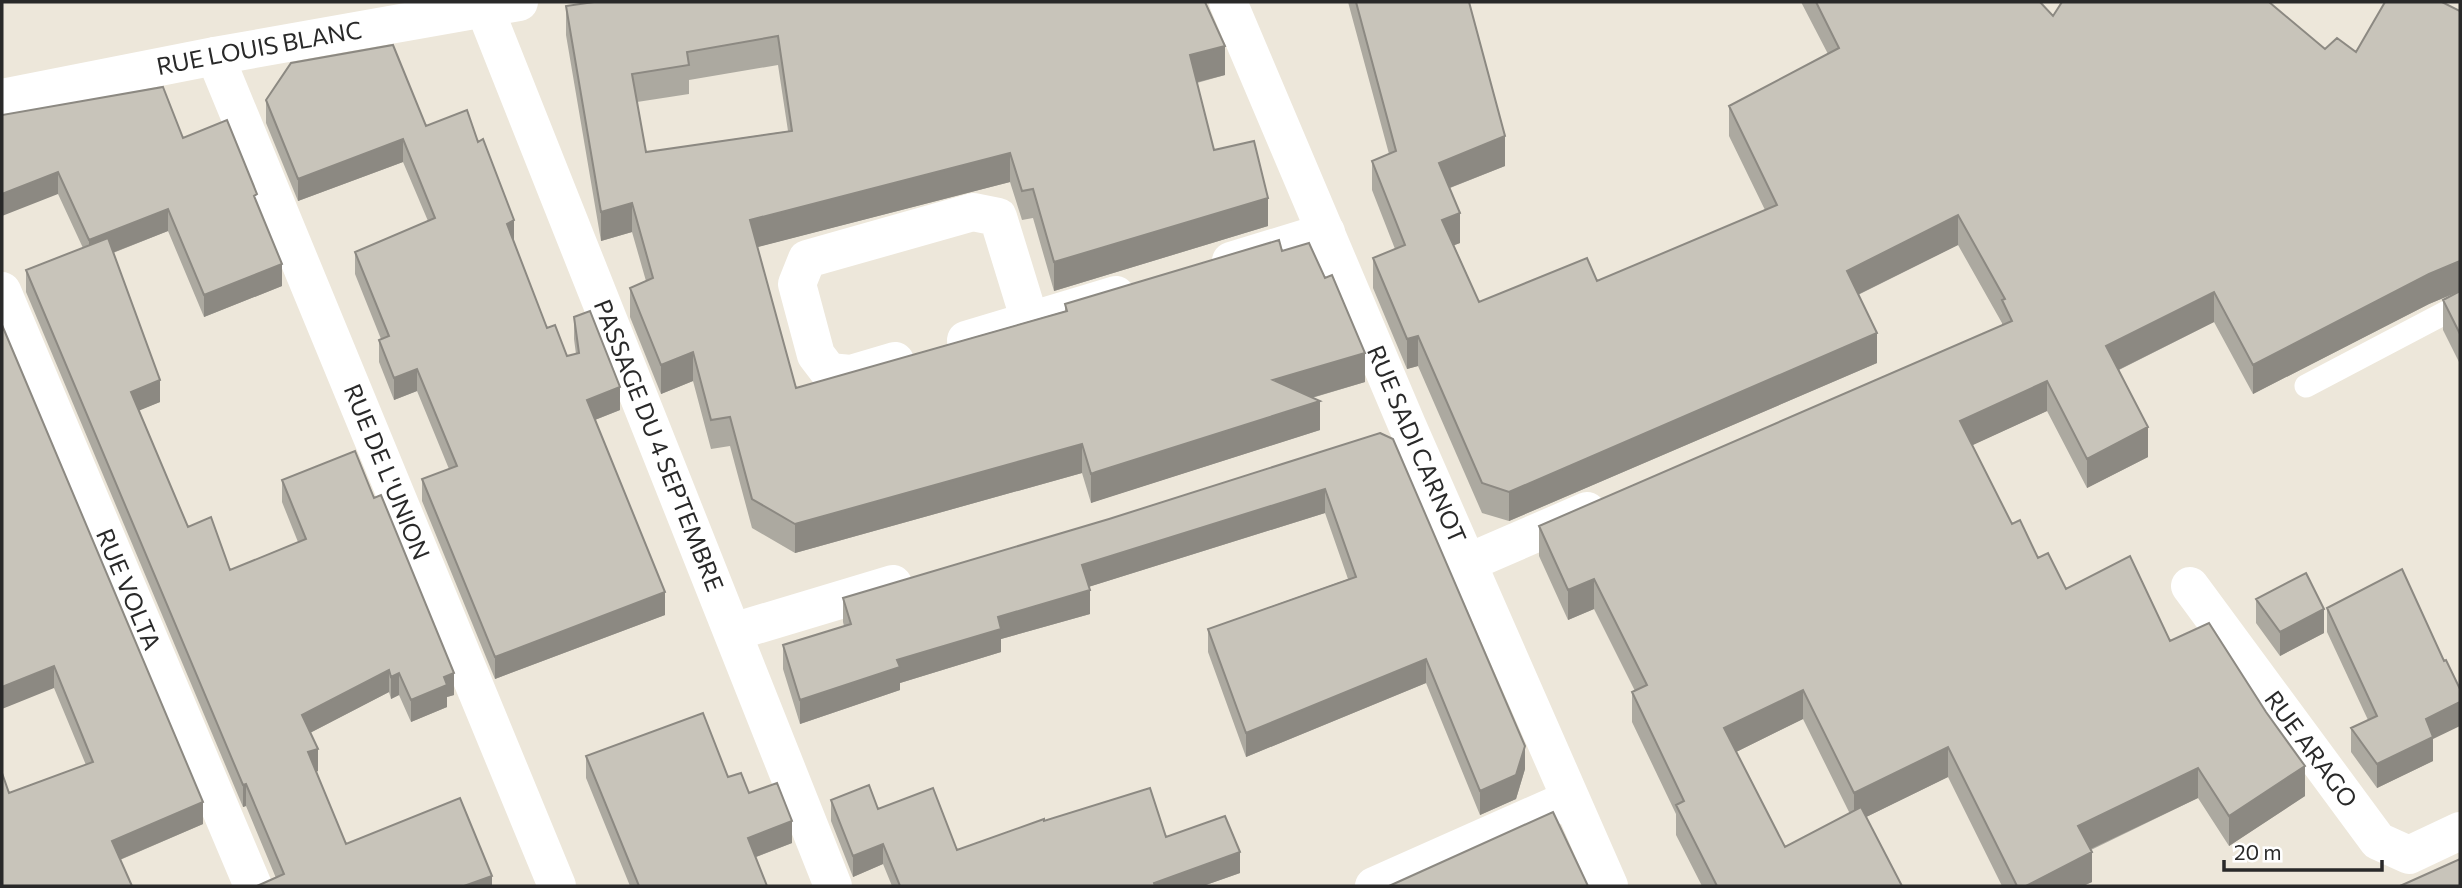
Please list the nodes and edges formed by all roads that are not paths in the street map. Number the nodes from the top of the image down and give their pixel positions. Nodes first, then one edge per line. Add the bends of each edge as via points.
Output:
1 (1228, 2) edge
2 (501, 5) edge
3 (215, 56) junction
4 (2, 98) edge
5 (1326, 232) junction
6 (1202, 270) edge
7 (1149, 286) edge
8 (2, 291) edge
9 (2460, 305) edge
10 (1030, 321) junction
11 (2306, 386) dead end
12 (1621, 496) edge
13 (1467, 563) junction
14 (927, 574) edge
15 (2190, 586) dead end
16 (733, 632) junction
17 (1570, 799) junction
18 (2460, 831) edge
19 (253, 886) edge
20 (557, 886) edge
21 (833, 886) edge
22 (1374, 886) edge
23 (1609, 886) edge

1 - 5 street, RUE SADI CARNOT
2 - 3 street, RUE LOUIS BLANC
2 - 16 street, PASSAGE DU 4 SEPTEMBRE
3 - 4 street, RUE LOUIS BLANC
3 - 20 street, RUE DE L'UNION
5 - 6 street
5 - 13 street, RUE SADI CARNOT via 1393,429
7 - 10 street
8 - 19 street, RUE VOLTA
9 - 11 lane
10 - 10 street via 850,374 829,372 816,355 797,285 807,259 973,212 998,217
12 - 13 street
13 - 17 street, RUE SADI CARNOT
14 - 16 street
15 - 18 street, RUE ARAGO via 2378,841 2409,856
16 - 21 street, PASSAGE DU 4 SEPTEMBRE
17 - 22 street
17 - 23 street, RUE SADI CARNOT

